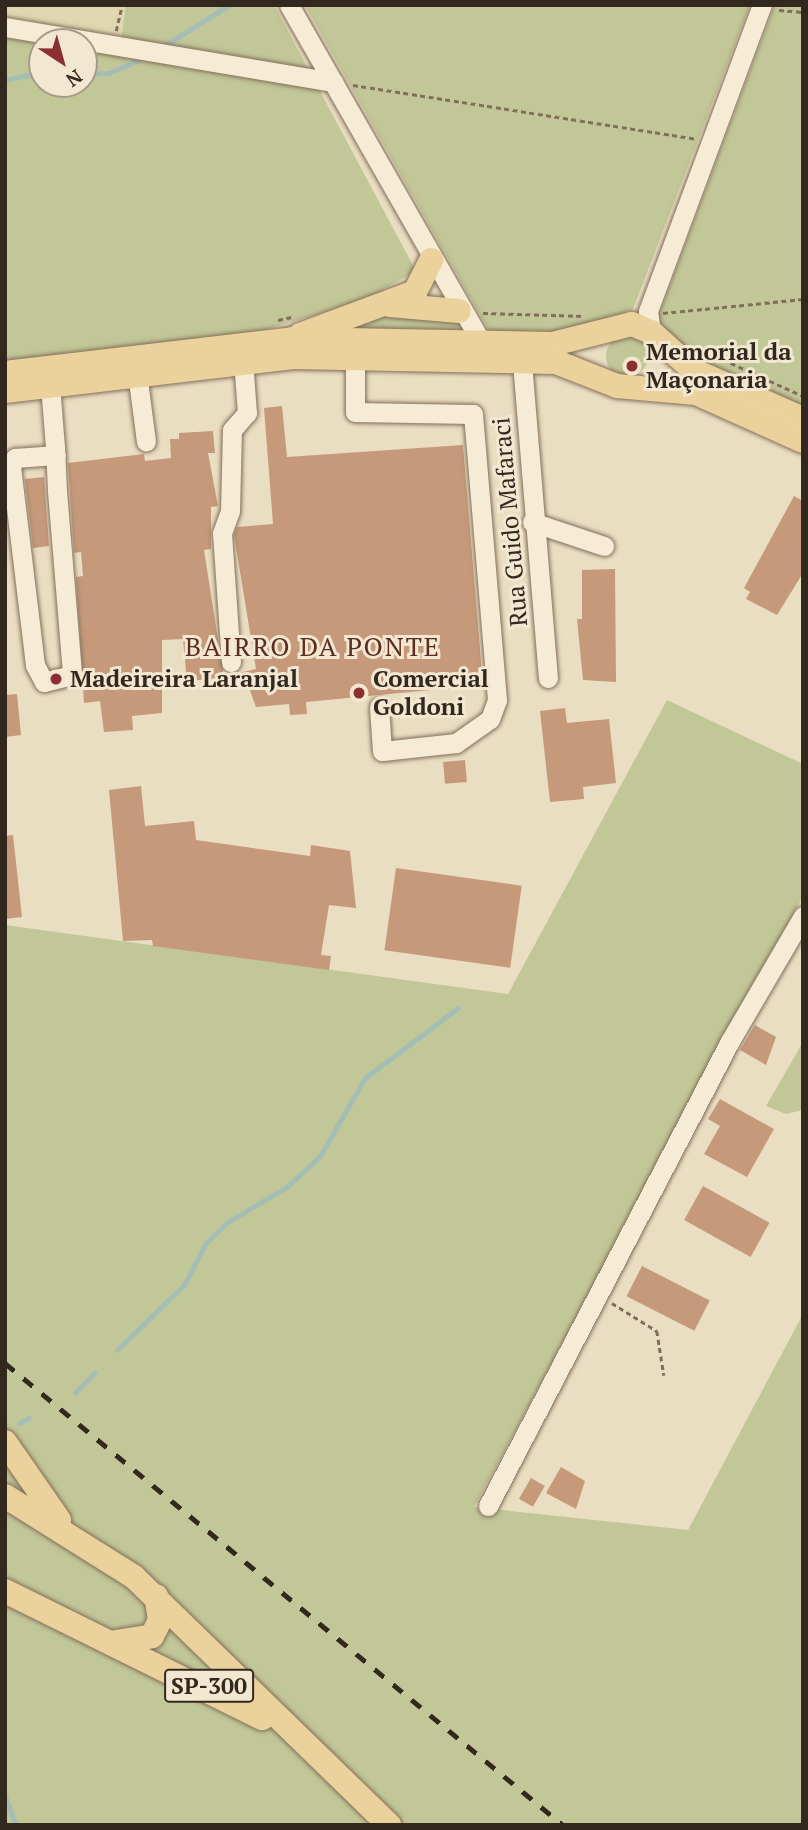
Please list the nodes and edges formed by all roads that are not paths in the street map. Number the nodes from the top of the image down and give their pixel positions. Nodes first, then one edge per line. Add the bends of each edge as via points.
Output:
1 (289, 5) edge
2 (762, 6) edge
3 (5, 27) edge
4 (332, 82) junction
5 (430, 260) junction
6 (381, 304) junction
7 (459, 311) junction
8 (609, 323) junction
9 (652, 327) junction
10 (293, 339) junction
11 (482, 344) junction
12 (355, 357) junction
13 (243, 360) junction
14 (522, 362) junction
15 (5, 373) edge
16 (137, 373) junction
17 (603, 376) junction
18 (642, 384) junction
19 (50, 385) junction
20 (5, 391) edge
21 (803, 419) edge
22 (146, 440) dead end
23 (803, 441) edge
24 (56, 455) junction
25 (532, 522) junction
26 (604, 545) dead end
27 (231, 662) dead end
28 (548, 678) dead end
29 (379, 708) dead end
30 (803, 916) edge
31 (5, 1442) edge
32 (5, 1496) edge
33 (488, 1506) dead end
34 (71, 1535) junction
35 (5, 1591) edge
36 (156, 1596) junction
37 (114, 1642) junction
38 (298, 1741) junction
39 (389, 1825) edge

1 - 4 street
2 - 9 street via 711,144
3 - 4 street via 152,47 170,58
4 - 5 street
5 - 6 main road via 418,289
5 - 7 street
6 - 7 main road
6 - 10 main road
7 - 11 street
8 - 9 main road
8 - 11 main road via 553,344
8 - 17 main road via 595,353
9 - 18 main road via 658,364
9 - 21 main road via 693,370
10 - 11 main road
10 - 15 main road
12 - 13 main road
12 - 14 main road
12 - 29 street via 355,412 473,414 498,700 490,719 456,743 382,751
13 - 16 main road
13 - 27 street via 247,408 232,430 230,511 222,533
14 - 17 main road via 556,362
14 - 25 street, Rua Guido Mafaraci
16 - 19 main road
16 - 22 street
17 - 18 main road via 625,387
18 - 23 main road via 696,393
19 - 20 main road
19 - 24 street
24 - 24 street via 15,458 10,467 35,665 44,682 72,675
25 - 26 street
25 - 28 street, Rua Guido Mafaraci
30 - 33 street
31 - 34 main road
32 - 34 main road, SP-300
34 - 36 main road, SP-300
35 - 37 main road, SP-300
36 - 37 main road via 160,1620 152,1636
36 - 38 main road, SP-300
37 - 38 main road, SP-300 via 214,1689
38 - 39 main road, SP-300

